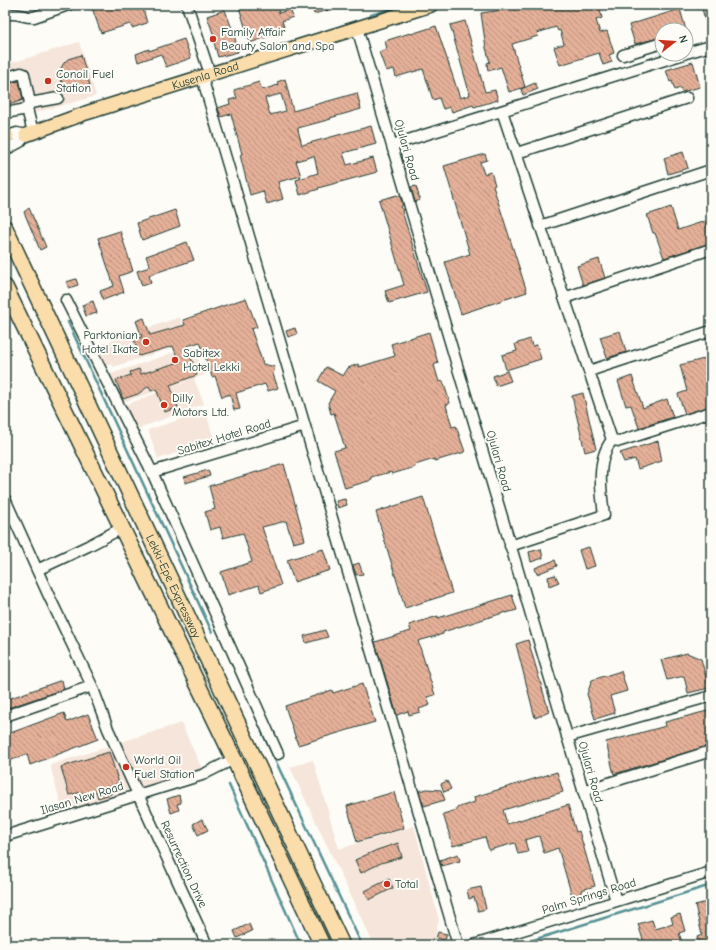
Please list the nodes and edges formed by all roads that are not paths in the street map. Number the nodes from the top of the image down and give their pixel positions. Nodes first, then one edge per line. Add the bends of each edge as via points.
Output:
1 (68, 5) edge
2 (187, 5) edge
3 (431, 5) edge
4 (5, 15) edge
5 (357, 28) junction
6 (654, 45) edge
7 (711, 46) edge
8 (694, 51) edge
9 (623, 55) dead end
10 (658, 62) edge
11 (206, 76) junction
12 (5, 78) edge
13 (58, 98) dead end
14 (687, 98) dead end
15 (29, 106) junction
16 (502, 111) junction
17 (5, 113) edge
18 (29, 133) junction
19 (5, 140) edge
20 (392, 145) junction
21 (517, 153) junction
22 (711, 170) edge
23 (540, 226) junction
24 (5, 228) edge
25 (711, 248) edge
26 (5, 249) edge
27 (5, 287) edge
28 (564, 298) junction
29 (66, 300) dead end
30 (711, 331) edge
31 (589, 371) junction
32 (81, 390) junction
33 (711, 412) edge
34 (305, 426) junction
35 (612, 440) junction
36 (152, 472) junction
37 (5, 499) edge
38 (122, 528) junction
39 (510, 546) junction
40 (37, 570) junction
41 (92, 686) junction
42 (711, 696) edge
43 (5, 716) edge
44 (567, 737) junction
45 (711, 751) edge
46 (278, 754) dead end
47 (234, 759) junction
48 (583, 791) junction
49 (138, 795) junction
50 (5, 836) edge
51 (711, 872) edge
52 (616, 901) junction
53 (207, 945) edge
54 (322, 945) edge
55 (342, 945) edge
56 (458, 945) edge
57 (474, 945) edge

1 - 4 street via 34,17 13,13
2 - 11 street
3 - 5 main road, Kusenla Road
5 - 11 main road, Kusenla Road
5 - 20 street, Ojulari Road
6 - 9 street
7 - 8 street
10 - 16 street
11 - 18 main road, Kusenla Road
11 - 34 street
12 - 15 street via 23,73
13 - 15 street
14 - 21 street
15 - 17 street
15 - 18 street
16 - 20 street
16 - 21 street
18 - 19 street, Kusenla Road via 17,133
20 - 39 street, Ojulari Road
21 - 23 street
22 - 23 street
23 - 28 street
24 - 32 highway, Lekki-Epe Expressway
25 - 28 street
26 - 32 highway via 66,375
27 - 38 highway, Lekki-Epe Expressway
28 - 31 street
29 - 36 street
30 - 31 street
31 - 35 street
32 - 55 highway, Lekki-Epe Expressway
33 - 35 street via 620,442
34 - 36 street, Sabitex Hotel Road
34 - 56 street
35 - 39 street via 604,452 601,479 604,515
36 - 46 street
37 - 40 street, Resurrection Drive
38 - 40 street
38 - 47 highway, Lekki-Epe Expressway
39 - 44 street, Ojulari Road
40 - 41 street, Resurrection Drive
41 - 43 street
41 - 49 street, Resurrection Drive
42 - 44 street
44 - 48 street, Ojulari Road
45 - 48 street
47 - 49 street, Ilasan New Road via 202,775
47 - 54 highway, Lekki-Epe Expressway
48 - 52 street, Ojulari Road
49 - 50 street, Ilasan New Road
49 - 53 street, Resurrection Drive
51 - 52 street, Palm Springs Road
52 - 57 street, Palm Springs Road

